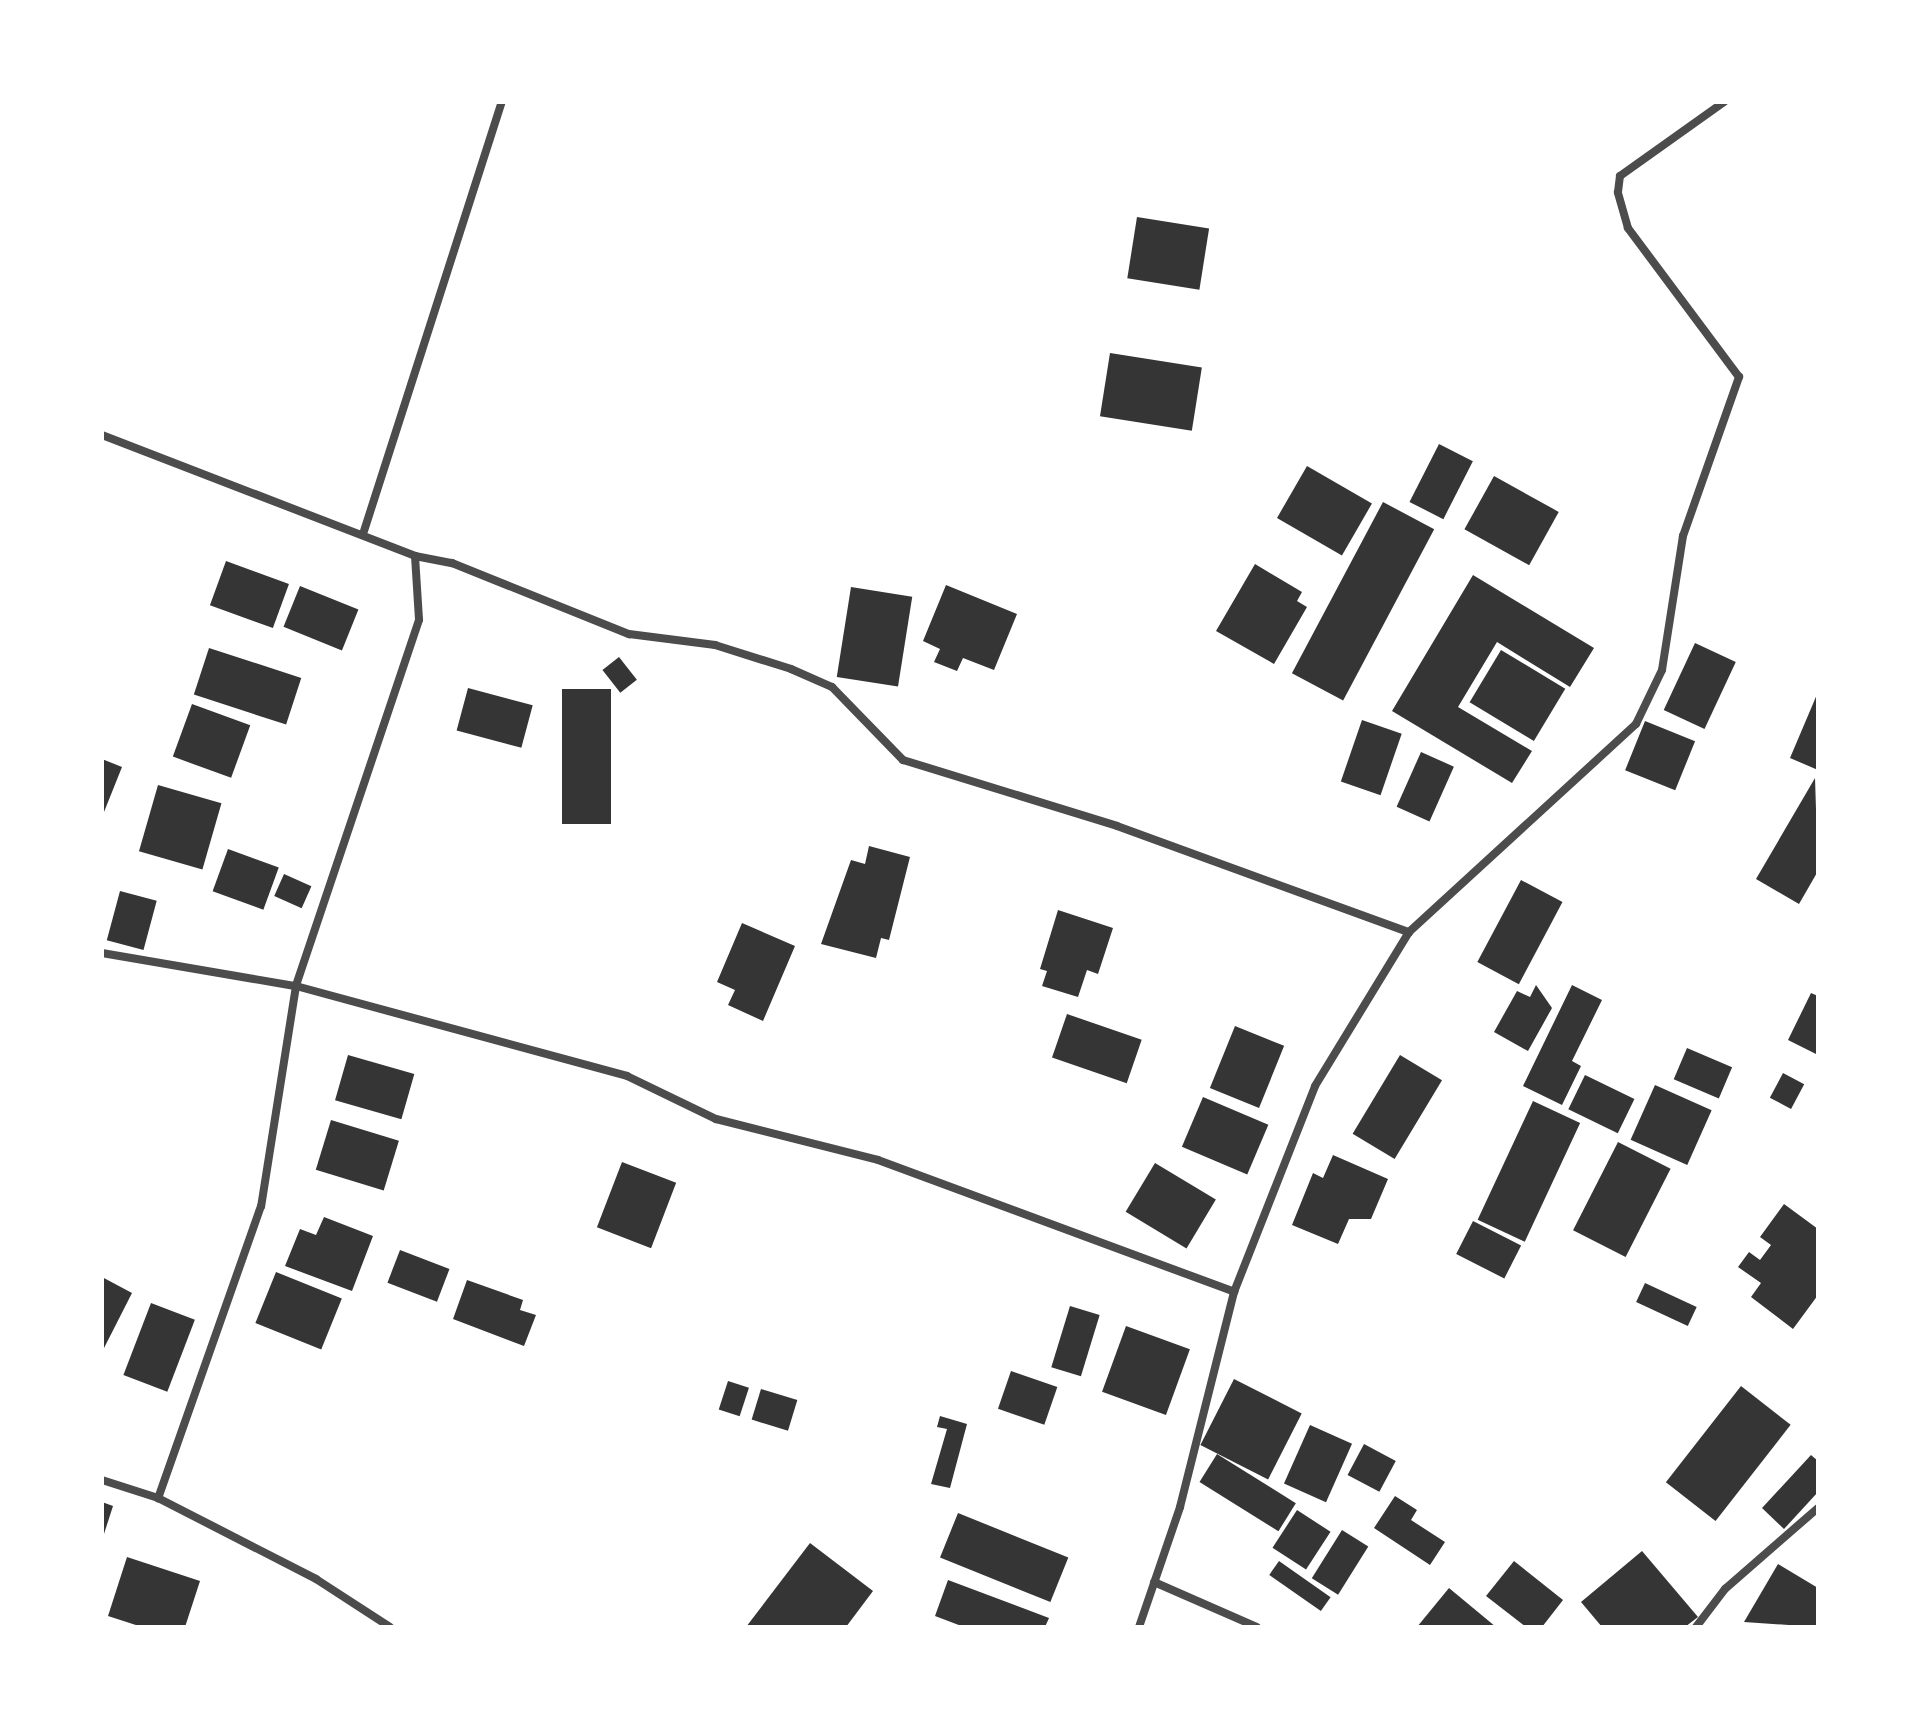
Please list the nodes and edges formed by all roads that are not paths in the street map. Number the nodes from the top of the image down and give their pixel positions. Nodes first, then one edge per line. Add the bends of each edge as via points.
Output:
1 (502, 102) edge
2 (1724, 102) edge
3 (102, 435) edge
4 (364, 531) junction
5 (415, 556) junction
6 (1409, 932) junction
7 (102, 953) edge
8 (296, 986) junction
9 (1234, 1292) junction
10 (102, 1480) edge
11 (158, 1498) junction
12 (1818, 1508) edge
13 (1154, 1582) junction
14 (390, 1627) edge
15 (1139, 1627) edge
16 (1257, 1627) edge
17 (1696, 1627) edge

1 - 4 street
2 - 6 street via 1620,176 1618,192 1628,228 1739,377 1683,536 1662,670 1636,724
3 - 4 street
4 - 5 street
5 - 6 street via 452,563 629,634 715,645 791,669 832,687 878,743 903,760 1117,826
5 - 8 street via 419,620
6 - 9 street via 1315,1086
7 - 8 street
8 - 9 street via 627,1076 716,1119 878,1160
8 - 11 street via 261,1206
9 - 13 street
10 - 11 street
11 - 14 street via 316,1579
12 - 17 street via 1725,1589
13 - 15 street
13 - 16 street

